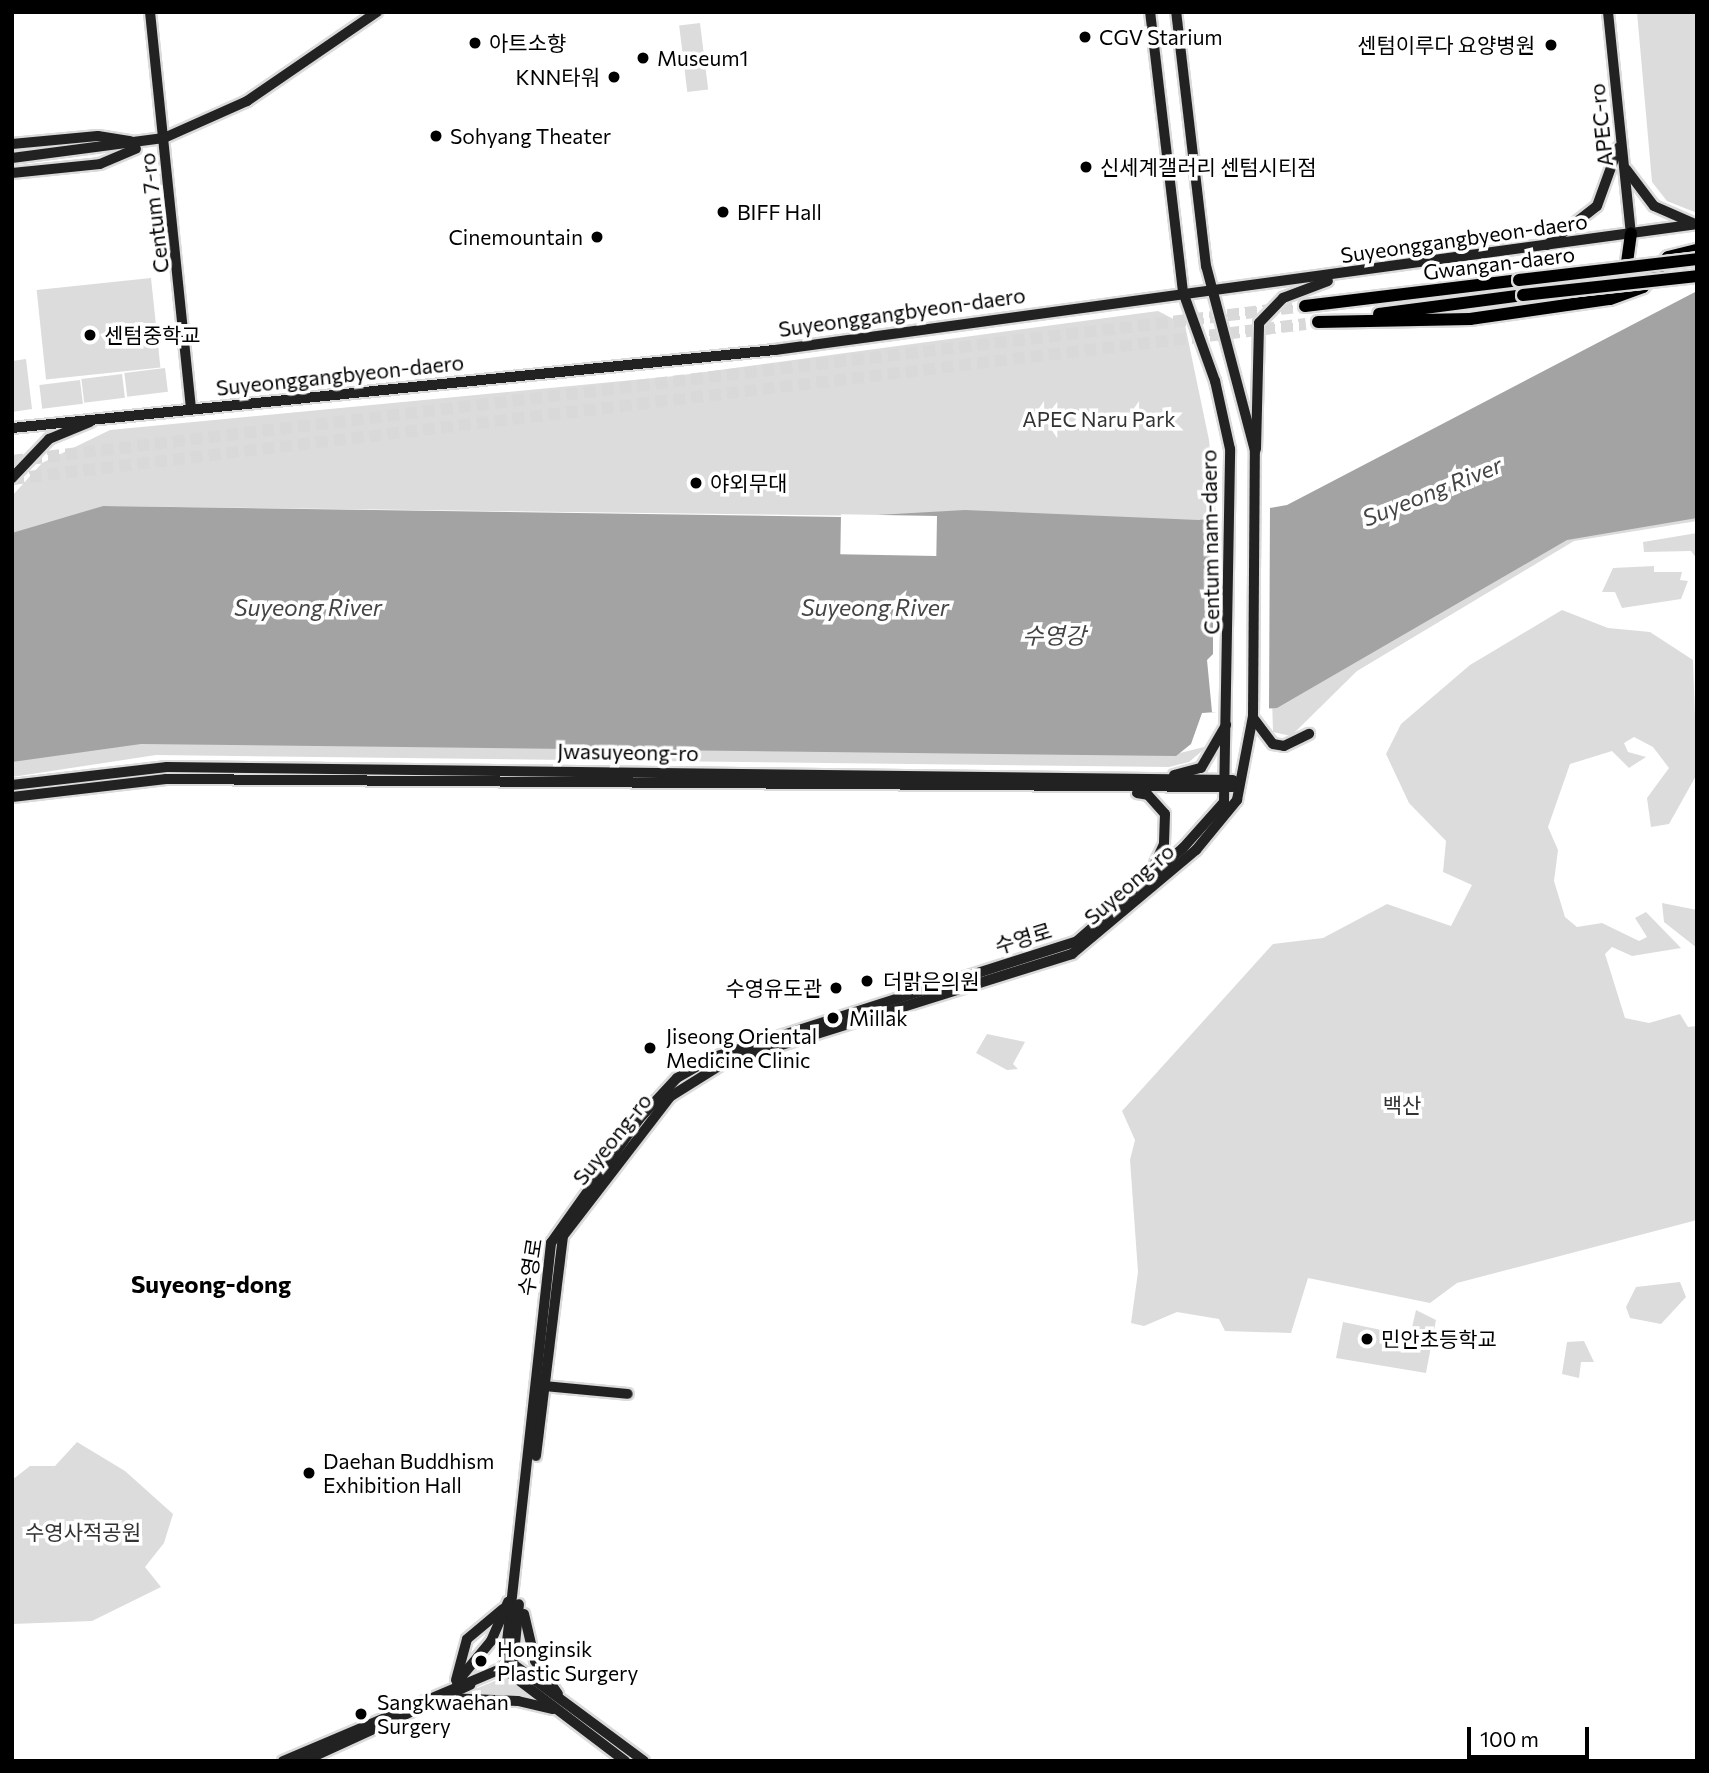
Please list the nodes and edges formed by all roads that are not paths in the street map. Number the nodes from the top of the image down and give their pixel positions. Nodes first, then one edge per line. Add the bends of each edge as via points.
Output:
1 (150, 12) edge
2 (377, 12) edge
3 (1150, 12) edge
4 (1176, 12) edge
5 (1608, 12) edge
6 (1621, 135) junction
7 (164, 138) junction
8 (12, 144) edge
9 (148, 144) junction
10 (12, 158) edge
11 (1624, 168) junction
12 (12, 173) edge
13 (1696, 224) edge
14 (1631, 233) junction
15 (1538, 250) junction
16 (1697, 250) edge
17 (1697, 259) edge
18 (1347, 274) junction
19 (1697, 276) edge
20 (1211, 289) junction
21 (1183, 292) junction
22 (1609, 299) junction
23 (1306, 306) tunnel mouth
24 (191, 409) junction
25 (110, 416) junction
26 (12, 428) edge
27 (1255, 451) junction
28 (12, 478) edge
29 (1230, 716) junction
30 (1253, 716) junction
31 (1309, 734) dead end
32 (1157, 779) junction
33 (1242, 783) junction
34 (1228, 784) junction
35 (12, 785) edge
36 (1124, 789) junction
37 (12, 797) edge
38 (1148, 878) junction
39 (544, 1387) junction
40 (628, 1394) dead end
41 (516, 1580) junction
42 (520, 1595) junction
43 (507, 1605) junction
44 (507, 1666) junction
45 (453, 1686) junction
46 (445, 1698) junction
47 (572, 1709) junction
48 (555, 1710) junction
49 (283, 1761) edge
50 (304, 1761) edge
51 (625, 1761) edge
52 (644, 1761) edge

1 - 7 main road, Centum 7-ro
2 - 7 main road via 247,101
3 - 21 main road, Centum nam-daero
4 - 20 main road, Centum nam-daero
5 - 6 main road, APEC-ro
6 - 11 main road, APEC-ro
6 - 15 main road via 1605,194 1568,234
7 - 9 main road
7 - 24 main road, Centum 7-ro
8 - 9 main road via 98,136
9 - 10 main road
9 - 12 main road via 100,164
11 - 13 main road via 1654,206
11 - 14 main road, APEC-ro
13 - 14 main road, Suyeonggangbyeon-daero
14 - 15 main road, Suyeonggangbyeon-daero
14 - 22 highway via 1625,277
15 - 18 main road, Suyeonggangbyeon-daero
16 - 22 highway via 1668,257 1643,288
17 - 23 highway, Gwangan-daero, bridge
18 - 20 main road, Suyeonggangbyeon-daero
18 - 27 main road via 1283,298 1259,323 1254,345 1261,435
19 - 22 highway, Gwangan-daero, bridge via 1312,323 1470,319
20 - 21 main road, Suyeonggangbyeon-daero
20 - 27 main road, Centum nam-daero via 1240,376
21 - 24 main road, Suyeonggangbyeon-daero via 775,350
21 - 29 main road, Centum nam-daero via 1222,404 1232,495
24 - 25 main road, Suyeonggangbyeon-daero
25 - 26 main road, Suyeonggangbyeon-daero
25 - 28 main road, Suyeonggangbyeon-daero via 49,439
27 - 30 main road, Centum nam-daero
29 - 32 main road via 1201,768
29 - 34 main road, Centum nam-daero
30 - 31 main road via 1273,744 1284,746
30 - 33 main road, Centum nam-daero
32 - 34 main road, Jwasuyeong-ro
32 - 35 main road, Jwasuyeong-ro via 189,767
33 - 34 main road, Jwasuyeong-ro
33 - 39 main road, Suyeong-ro via 1225,819 1196,850 1072,954 783,1043 684,1084 563,1236
34 - 36 main road, Jwasuyeong-ro
34 - 38 main road, 수영로 via 1214,816
36 - 37 main road, Jwasuyeong-ro via 166,779
36 - 38 main road via 1148,795 1165,814 1167,830
38 - 41 main road, 수영로 via 1070,944 725,1052 664,1090 567,1213 551,1243
39 - 40 main road
39 - 42 main road, Suyeong-ro
41 - 43 main road
41 - 44 main road, 수영로
42 - 44 main road, Suyeong-ro
42 - 47 main road via 535,1661
43 - 45 main road via 491,1641
43 - 45 main road via 467,1639
44 - 45 main road
44 - 46 main road
44 - 47 main road
44 - 48 main road
45 - 49 main road
46 - 48 main road via 518,1701
46 - 50 main road
47 - 52 main road
48 - 51 main road

